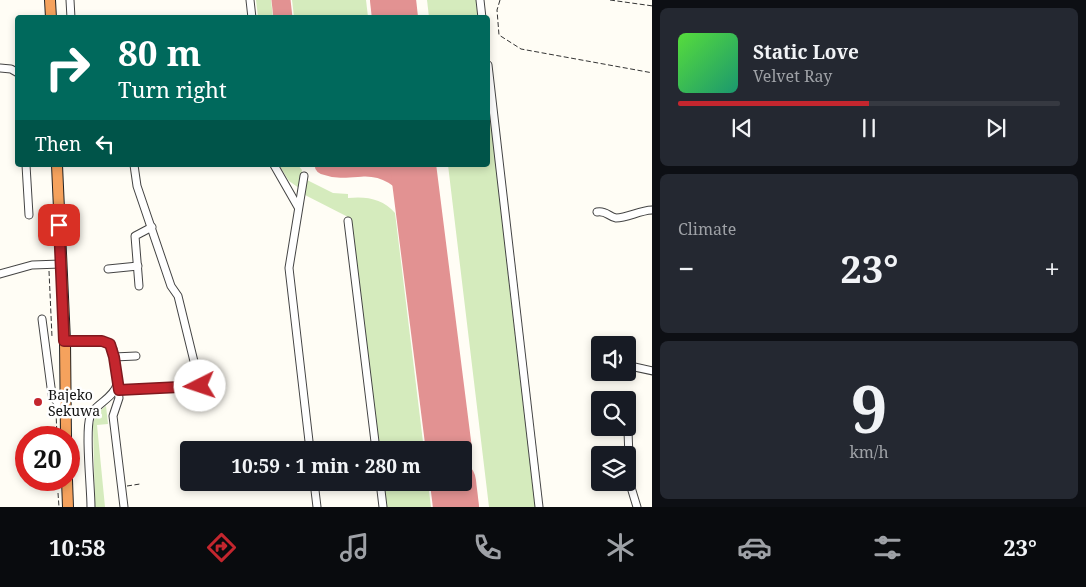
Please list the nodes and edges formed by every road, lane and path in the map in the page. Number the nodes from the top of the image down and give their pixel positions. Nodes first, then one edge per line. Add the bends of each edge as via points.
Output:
1 (50, 0) edge
2 (70, 0) edge
3 (250, 0) edge
4 (480, 0) edge
5 (500, 0) edge
6 (610, 0) edge
7 (652, 6) edge
8 (51, 15) edge
9 (71, 15) edge
10 (252, 15) edge
11 (482, 15) edge
12 (0, 68) edge
13 (15, 71) edge
14 (652, 73) edge
15 (490, 82) edge
16 (26, 167) edge
17 (57, 167) edge
18 (134, 167) edge
19 (275, 167) edge
20 (304, 176) dead end
21 (298, 207) junction
22 (652, 210) edge
23 (597, 212) dead end
24 (29, 215) dead end
25 (348, 221) dead end
26 (152, 227) junction
27 (61, 264) junction
28 (138, 266) junction
29 (108, 269) dead end
30 (0, 274) edge
31 (140, 286) dead end
32 (42, 318) dead end
33 (64, 341) junction
34 (136, 356) dead end
35 (114, 357) junction
36 (636, 367) edge
37 (652, 370) edge
38 (118, 382) junction
39 (214, 383) dead end
40 (200, 386) junction
41 (119, 390) junction
42 (65, 407) junction
43 (66, 426) edge
44 (628, 436) edge
45 (309, 441) edge
46 (375, 441) edge
47 (140, 484) dead end
48 (122, 486) junction
49 (58, 491) edge
50 (67, 491) edge
51 (315, 491) edge
52 (381, 491) edge
53 (59, 507) edge
54 (68, 507) edge
55 (91, 507) edge
56 (124, 507) edge
57 (316, 507) edge
58 (383, 507) edge
59 (539, 507) edge
60 (637, 507) edge

1 - 8 highway
2 - 9 street
3 - 10 street
4 - 11 street
5 - 14 path via 497,10 499,35 521,49
6 - 7 path
12 - 13 street
15 - 59 street
16 - 24 street
17 - 27 highway
18 - 26 street via 137,186
19 - 21 street
20 - 21 street
21 - 45 street via 289,268
22 - 23 street via 618,218
25 - 46 street
26 - 28 street via 135,236
26 - 40 street via 171,286 178,296
27 - 30 street via 32,265
27 - 33 highway
28 - 29 street
28 - 31 street
32 - 42 street via 52,395 58,405
33 - 35 street via 107,342
33 - 42 highway
34 - 35 street
35 - 38 street
36 - 37 street
38 - 41 street
38 - 55 street via 112,396 95,409 89,423
39 - 40 street
40 - 41 street
41 - 48 street via 113,416
42 - 43 highway
44 - 60 street via 630,484
47 - 48 path
48 - 56 street
49 - 53 path
50 - 54 highway
51 - 57 street
52 - 58 street

